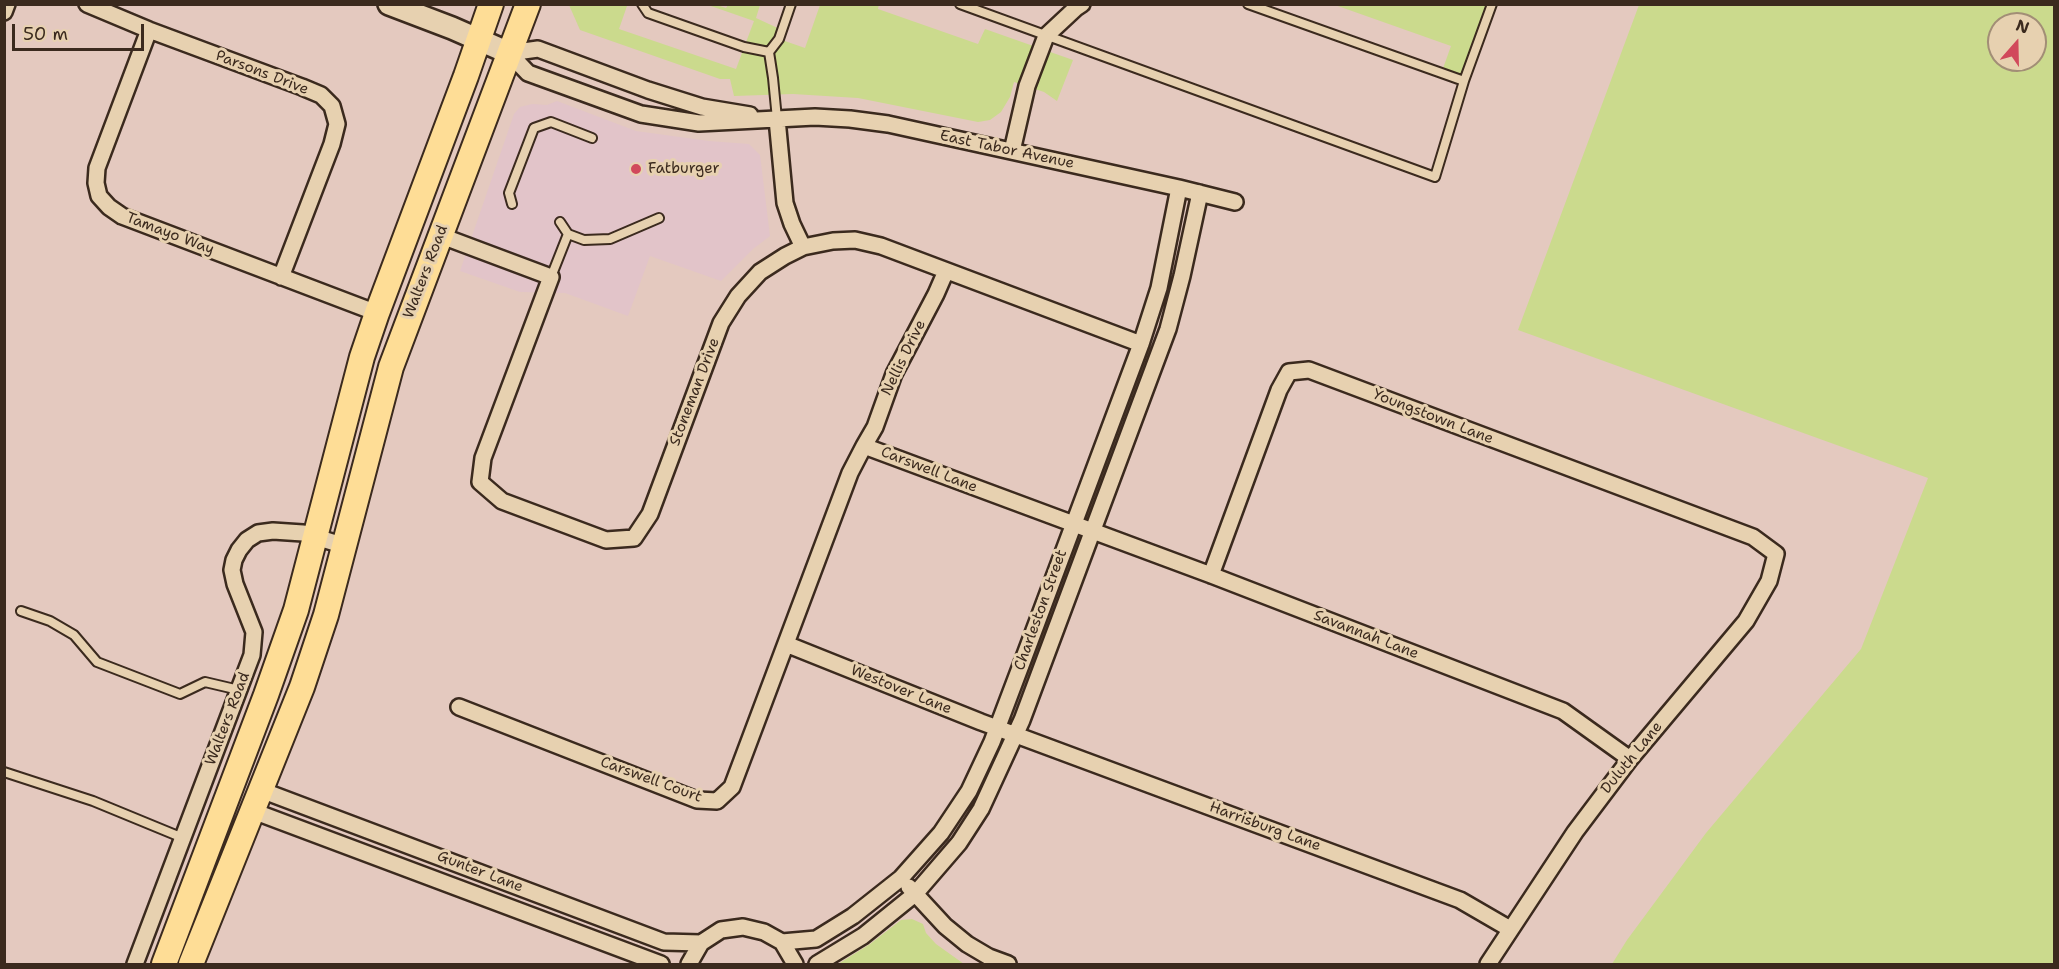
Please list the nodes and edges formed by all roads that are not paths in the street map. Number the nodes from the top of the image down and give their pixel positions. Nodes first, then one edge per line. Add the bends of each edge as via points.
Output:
1 (7, 4) edge
2 (87, 4) edge
3 (389, 4) edge
4 (491, 4) edge
5 (528, 4) edge
6 (642, 4) edge
7 (791, 4) edge
8 (960, 4) edge
9 (1082, 4) edge
10 (1248, 4) edge
11 (1492, 4) edge
12 (4, 12) edge
13 (149, 30) junction
14 (1046, 36) junction
15 (478, 39) junction
16 (769, 52) junction
17 (509, 53) junction
18 (1464, 81) junction
19 (777, 119) junction
20 (592, 138) dead end
21 (1012, 152) junction
22 (1179, 188) junction
23 (1200, 193) junction
24 (1235, 202) dead end
25 (512, 204) dead end
26 (659, 218) dead end
27 (560, 222) dead end
28 (568, 234) junction
29 (439, 235) junction
30 (803, 247) junction
31 (946, 271) junction
32 (281, 277) junction
33 (551, 278) junction
34 (377, 313) junction
35 (1140, 344) junction
36 (864, 446) junction
37 (1073, 525) junction
38 (1092, 532) junction
39 (316, 536) junction
40 (345, 546) junction
41 (1776, 554) joint
42 (1211, 575) junction
43 (21, 611) dead end
44 (786, 644) junction
45 (239, 690) junction
46 (459, 707) dead end
47 (997, 728) junction
48 (1016, 735) junction
49 (1630, 759) junction
50 (4, 772) edge
51 (257, 801) junction
52 (183, 838) junction
53 (901, 878) junction
54 (915, 894) junction
55 (1510, 928) junction
56 (782, 942) junction
57 (701, 943) junction
58 (135, 964) edge
59 (164, 964) edge
60 (191, 964) edge
61 (661, 964) edge
62 (689, 964) edge
63 (795, 964) edge
64 (817, 964) edge
65 (1008, 964) edge
66 (1488, 964) edge

1 - 12 street
2 - 13 street, Parsons Drive
3 - 15 main road, East Tabor Avenue
4 - 15 main road, Walters Road
5 - 17 main road, Walters Road
6 - 16 lane via 648,13
7 - 16 lane via 779,39
8 - 14 lane
9 - 14 street
10 - 18 lane
11 - 18 lane
13 - 32 street, Tamayo Way via 97,168 99,196 122,216
13 - 32 street, Parsons Drive via 302,87 321,95 332,106 337,124 332,144
14 - 18 lane via 1435,177
14 - 21 street via 1027,86
15 - 17 main road, East Tabor Avenue
15 - 34 main road, Walters Road
16 - 19 lane
17 - 19 street, East Tabor Avenue via 538,49 702,107
17 - 19 street, East Tabor Avenue via 528,74 641,114 699,123
17 - 29 main road, Walters Road
19 - 21 street, East Tabor Avenue via 815,117 888,124
19 - 30 street via 785,203
20 - 25 lane via 551,122 534,128 509,193
21 - 22 street, East Tabor Avenue
22 - 23 street, East Tabor Avenue
22 - 35 street, Charleston Street via 1159,288
23 - 24 street, East Tabor Avenue
23 - 38 street, Charleston Street via 1168,329
26 - 28 lane via 610,238 584,240
27 - 28 lane
28 - 33 lane
29 - 33 street
29 - 40 main road, Walters Road via 391,367
30 - 31 street, Stoneman Drive via 855,240
30 - 33 street, Stoneman Drive via 760,273 738,296 721,323 650,514 634,538 606,540 501,501 480,482 483,458
31 - 35 street, Stoneman Drive
31 - 36 street, Nellis Drive via 894,374
32 - 34 street, Tamayo Way
34 - 39 main road, Walters Road via 338,444
35 - 37 street, Charleston Street
36 - 37 street, Carswell Lane
36 - 44 street, Carswell Lane via 850,473
37 - 38 street, Carswell Lane
37 - 47 street, Charleston Street
38 - 42 street, Savannah Lane
38 - 48 street, Charleston Street
39 - 40 street, Walters Road
39 - 45 street, Walters Road via 258,533 239,550 232,570 254,632 252,655
39 - 59 main road, Walters Road via 270,684
40 - 51 main road, Walters Road via 302,687
41 - 42 street, Youngstown Lane via 1753,537 1309,370 1289,372 1279,390
41 - 49 street, Duluth Lane via 1768,581 1746,621
42 - 49 street, Savannah Lane via 1563,711
43 - 45 lane via 74,635 98,662 180,694 205,682
44 - 46 street, Carswell Court via 732,787 717,801 697,800
44 - 47 street, Westover Lane
45 - 52 street, Walters Road
47 - 48 street, Westover Lane
47 - 53 street, Charleston Street via 969,791 941,833
48 - 54 street, Charleston Street via 981,809 959,843
48 - 55 street, Harrisburg Lane via 1460,900
49 - 55 street, Duluth Lane
50 - 52 lane via 93,801
51 - 57 street, Gunter Lane via 664,942
51 - 60 main road, Walters Road
51 - 61 street, Gunter Lane
52 - 58 street, Walters Road
53 - 54 street
53 - 56 street, Charleston Street via 816,939
54 - 64 street, Charleston Street via 863,936
54 - 65 street via 967,944
55 - 66 street, Duluth Lane
56 - 57 street via 743,927 721,930
56 - 63 street
57 - 62 street

